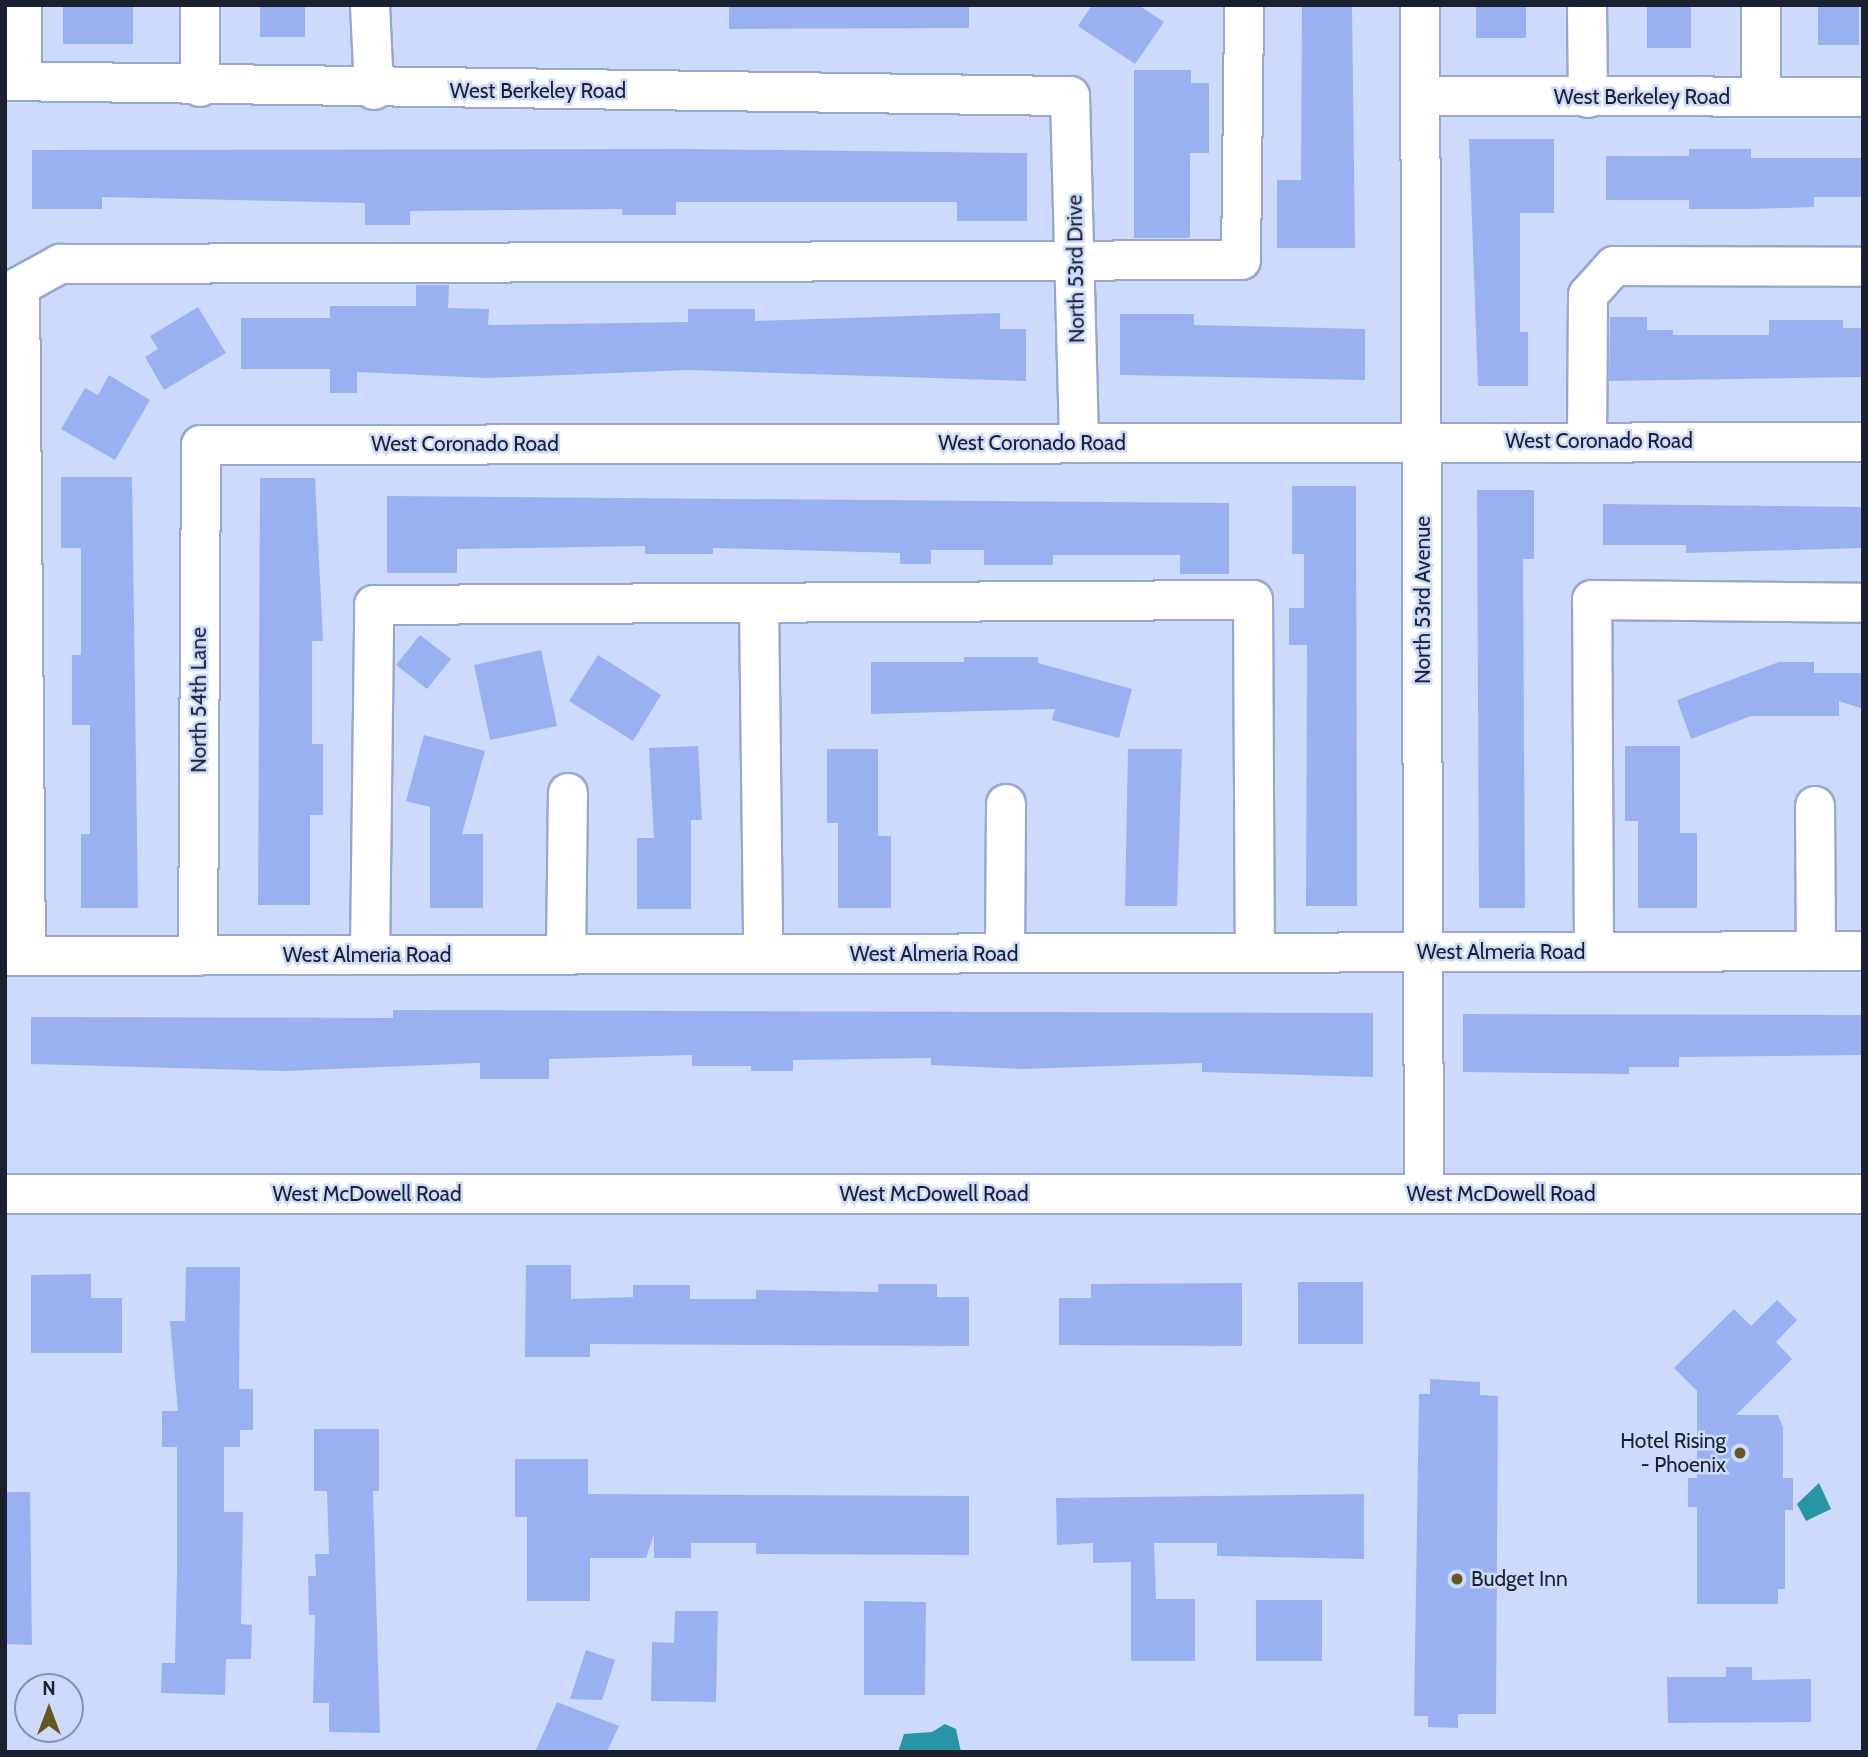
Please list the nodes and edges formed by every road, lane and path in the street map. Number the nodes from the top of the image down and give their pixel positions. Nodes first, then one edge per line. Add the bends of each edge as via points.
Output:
1 (22, 5) edge
2 (200, 5) edge
3 (370, 5) edge
4 (1244, 5) edge
5 (1420, 5) edge
6 (1587, 5) edge
7 (1761, 5) edge
8 (14, 81) edge
9 (200, 87) junction
10 (374, 90) junction
11 (1070, 96) joint
12 (1422, 96) junction
13 (1761, 97) junction
14 (1863, 97) edge
15 (1588, 98) junction
16 (1078, 261) junction
17 (1863, 267) edge
18 (1423, 439) junction
19 (1587, 442) junction
20 (1863, 442) edge
21 (1079, 443) junction
22 (201, 445) joint
23 (759, 603) junction
24 (1863, 603) edge
25 (568, 793) dead end
26 (1006, 804) dead end
27 (1815, 806) dead end
28 (1816, 951) junction
29 (1863, 951) edge
30 (1422, 952) junction
31 (1594, 952) junction
32 (1005, 953) junction
33 (1255, 953) junction
34 (764, 954) junction
35 (370, 955) junction
36 (566, 955) junction
37 (16, 956) edge
38 (198, 956) junction
39 (5, 1194) edge
40 (1424, 1194) junction
41 (1863, 1194) edge

1 - 8 street
2 - 9 street
3 - 10 street
4 - 16 street via 1241,260
5 - 12 street, North 53rd Avenue
6 - 15 street
7 - 13 street
8 - 9 street, West Berkeley Road
9 - 10 street, West Berkeley Road
10 - 11 street, West Berkeley Road
11 - 16 street, North 53rd Drive
12 - 15 street, West Berkeley Road
12 - 18 street, North 53rd Avenue
13 - 14 street, West Berkeley Road
13 - 15 street, West Berkeley Road
16 - 21 street, North 53rd Drive
16 - 37 street via 60,264 20,286
17 - 19 street via 1614,266 1588,295
18 - 19 street, West Coronado Road
18 - 21 street, West Coronado Road
18 - 30 street, North 53rd Avenue
19 - 20 street, West Coronado Road
21 - 22 street, West Coronado Road
22 - 38 street, North 54th Lane
23 - 33 street via 1253,600
23 - 34 street
23 - 35 street via 374,605
24 - 31 street via 1592,600
25 - 36 street
26 - 32 street
27 - 28 street
28 - 29 street, West Almeria Road
28 - 31 street, West Almeria Road
30 - 31 street, West Almeria Road
30 - 33 street, West Almeria Road
30 - 40 street, North 53rd Avenue
32 - 33 street, West Almeria Road
32 - 34 street, West Almeria Road
34 - 36 street, West Almeria Road
35 - 36 street, West Almeria Road
35 - 38 street, West Almeria Road
37 - 38 street, West Almeria Road
39 - 40 street, West McDowell Road
40 - 41 street, West McDowell Road

